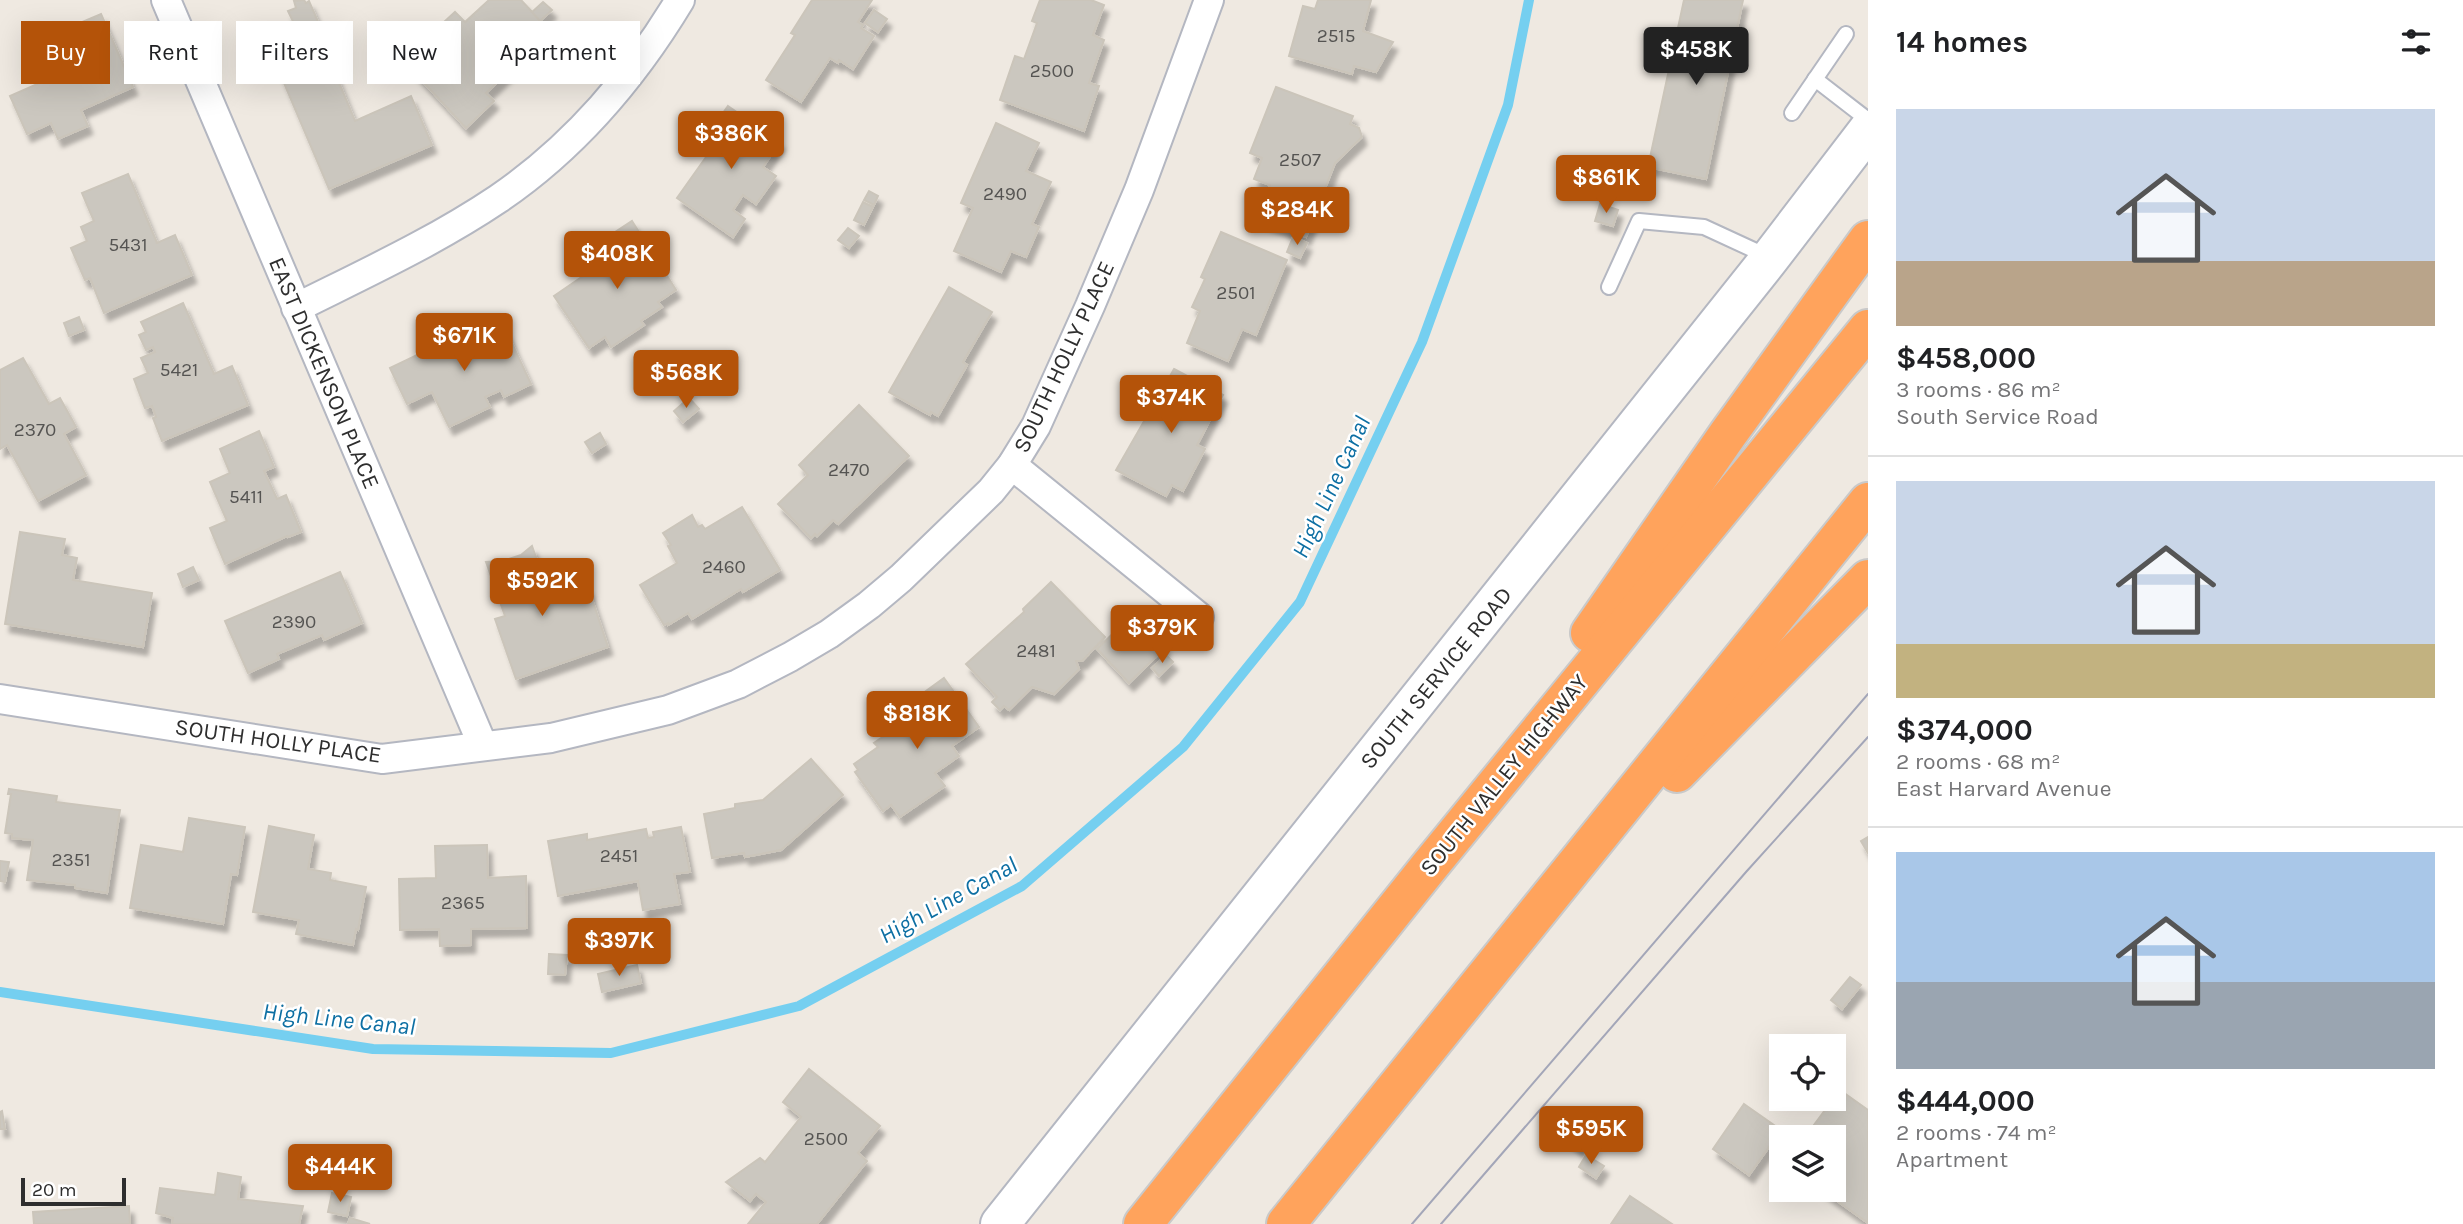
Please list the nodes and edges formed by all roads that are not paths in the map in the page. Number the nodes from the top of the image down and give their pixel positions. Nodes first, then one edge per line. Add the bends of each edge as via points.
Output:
1 (166, 0) edge
2 (680, 0) edge
3 (1209, 0) edge
4 (1846, 34) dead end
5 (1815, 79) junction
6 (1792, 113) dead end
7 (1868, 120) edge
8 (1868, 130) edge
9 (1868, 240) edge
10 (1770, 258) junction
11 (1609, 287) dead end
12 (296, 308) junction
13 (1868, 330) edge
14 (1012, 465) junction
15 (1868, 502) edge
16 (1868, 579) edge
17 (1199, 617) dead end
18 (0, 699) edge
19 (483, 746) junction
20 (1428, 868) junction
21 (1515, 940) junction
22 (1000, 1224) edge
23 (1143, 1224) edge
24 (1286, 1224) edge

1 - 12 street, EAST DICKENSON PLACE
2 - 12 street via 653,45 559,151 498,199 407,253
3 - 14 street, SOUTH HOLLY PLACE via 1110,260 1037,425
4 - 5 lane
5 - 6 lane
5 - 7 lane
8 - 10 street, SOUTH SERVICE ROAD
9 - 20 highway
10 - 11 lane via 1704,227 1639,221
10 - 22 street, SOUTH SERVICE ROAD
12 - 19 street, EAST DICKENSON PLACE
13 - 20 highway, SOUTH VALLEY HIGHWAY
14 - 17 street
14 - 19 street, SOUTH HOLLY PLACE via 901,578 849,620 790,657 738,684 668,710 551,738
15 - 21 highway
16 - 21 highway
18 - 19 street, SOUTH HOLLY PLACE via 382,759
20 - 23 highway, SOUTH VALLEY HIGHWAY
21 - 24 highway

